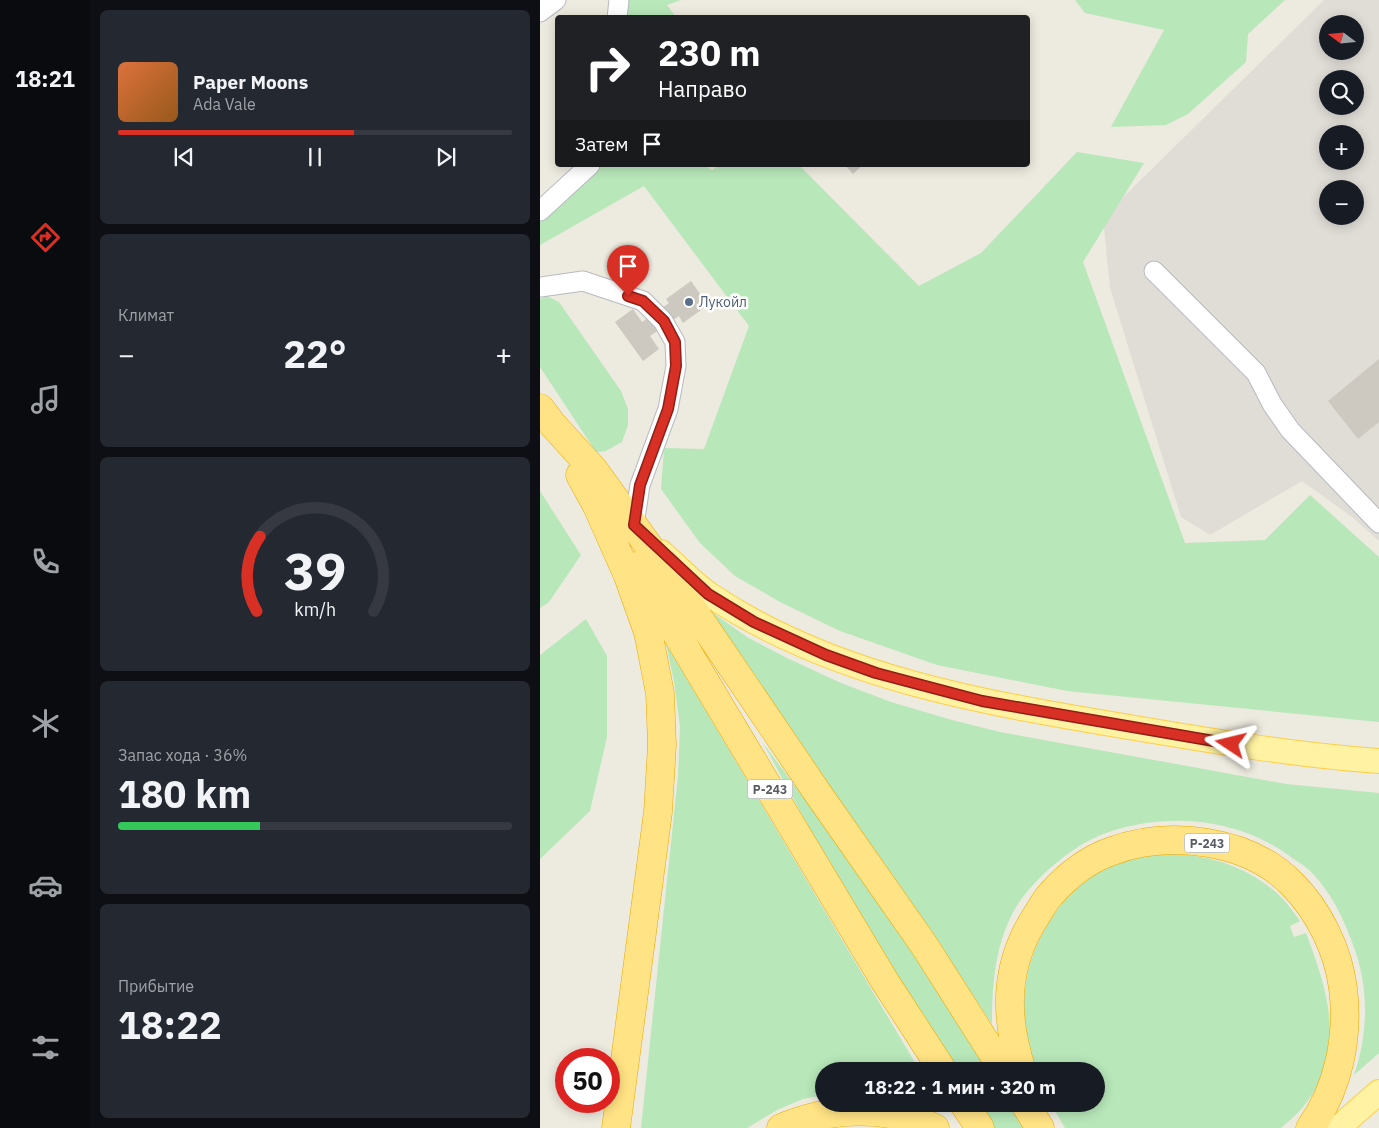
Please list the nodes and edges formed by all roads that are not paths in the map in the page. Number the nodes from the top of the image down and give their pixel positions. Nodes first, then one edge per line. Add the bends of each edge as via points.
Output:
1 (556, 0) edge
2 (619, 0) edge
3 (540, 12) edge
4 (617, 15) edge
5 (588, 167) edge
6 (540, 211) edge
7 (1154, 271) dead end
8 (540, 287) edge
9 (546, 416) edge
10 (597, 506) junction
11 (1379, 523) edge
12 (634, 525) junction
13 (1379, 762) edge
14 (937, 1062) edge
15 (998, 1062) edge
16 (1019, 1062) edge
17 (1379, 1092) edge
18 (969, 1112) edge
19 (1029, 1112) edge
20 (1038, 1112) edge
21 (616, 1128) edge
22 (782, 1128) edge
23 (935, 1128) edge
24 (980, 1128) edge
25 (1040, 1128) edge
26 (1045, 1128) edge
27 (1310, 1128) edge
28 (1338, 1128) edge

1 - 3 lane
2 - 4 lane
5 - 6 lane
7 - 11 lane via 1256,373 1290,430
8 - 12 lane via 583,281 643,301 664,321 675,342 676,366 668,409 640,485
9 - 10 highway, Р-243
9 - 12 highway, Р-243 via 594,470
10 - 14 highway, Р-243 via 638,568 884,980
10 - 21 highway, Р-243 via 648,632 660,693 662,745 658,812
12 - 13 main road, Р-243 via 708,594 754,622 809,648 876,673 982,701 1106,724 1231,744
12 - 15 highway, Р-243 via 924,945
16 - 27 highway, Р-243 via 1009,1008 1012,974 1020,946 1050,895 1079,868 1111,851 1145,842 1174,840 1220,846 1245,854 1292,884 1322,926 1333,950 1345,1004 1343,1042 1328,1096
17 - 28 main road
18 - 24 highway
19 - 25 highway
20 - 26 highway
22 - 23 highway via 811,1118 858,1111 898,1115

